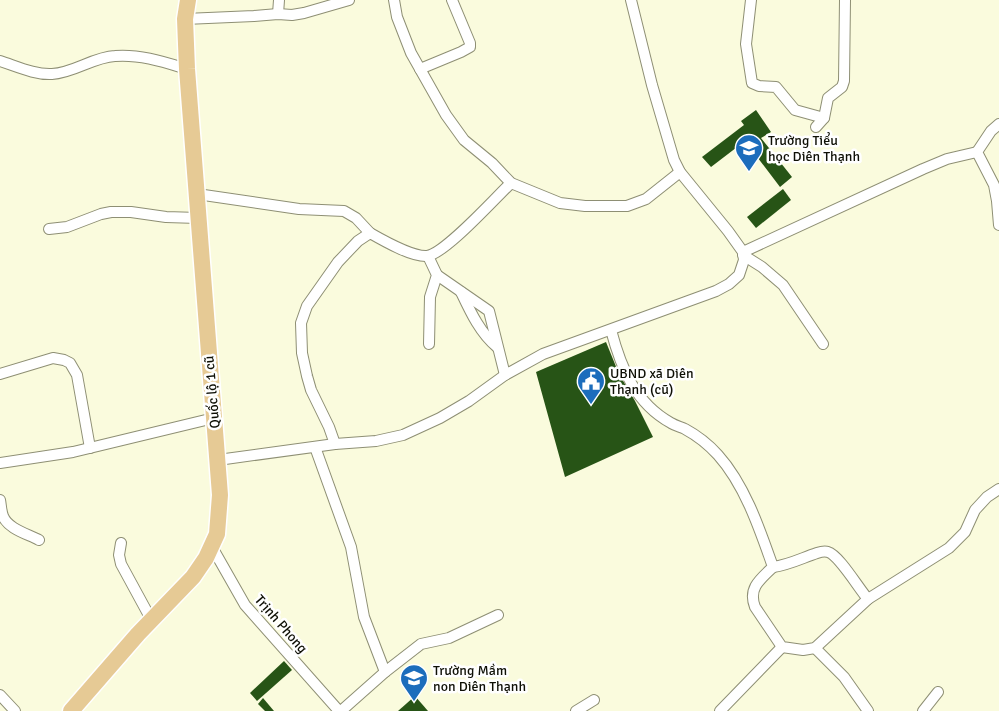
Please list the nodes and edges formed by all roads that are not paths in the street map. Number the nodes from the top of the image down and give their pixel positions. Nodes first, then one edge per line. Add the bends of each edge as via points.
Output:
1 (177, 0) edge
2 (188, 0) edge
3 (279, 0) edge
4 (349, 0) edge
5 (394, 0) edge
6 (452, 0) edge
7 (631, 0) edge
8 (751, 0) edge
9 (845, 0) edge
10 (278, 14) junction
11 (185, 19) junction
12 (0, 61) edge
13 (187, 69) junction
14 (420, 69) junction
15 (824, 118) junction
16 (999, 124) edge
17 (816, 127) dead end
18 (977, 152) junction
19 (680, 172) junction
20 (511, 183) junction
21 (197, 194) junction
22 (198, 218) junction
23 (999, 225) edge
24 (49, 229) dead end
25 (370, 233) junction
26 (743, 253) junction
27 (428, 256) junction
28 (437, 275) junction
29 (461, 291) junction
30 (611, 330) junction
31 (429, 344) dead end
32 (823, 344) dead end
33 (497, 347) junction
34 (0, 374) edge
35 (505, 375) junction
36 (214, 418) junction
37 (335, 444) junction
38 (315, 447) junction
39 (90, 448) junction
40 (218, 460) junction
41 (0, 463) edge
42 (999, 489) edge
43 (0, 500) edge
44 (39, 540) dead end
45 (121, 543) dead end
46 (212, 546) junction
47 (773, 568) junction
48 (868, 599) junction
49 (498, 615) dead end
50 (152, 621) junction
51 (782, 647) junction
52 (815, 648) junction
53 (385, 672) junction
54 (938, 692) dead end
55 (0, 695) edge
56 (594, 700) dead end
57 (15, 711) edge
58 (71, 711) edge
59 (340, 711) edge
60 (576, 711) edge
61 (720, 711) edge
62 (868, 711) edge
63 (923, 711) edge

1 - 11 main road, Quốc lộ 1 cũ
2 - 11 main road, Quốc lộ 1 cũ
3 - 10 street
4 - 10 street via 304,14
5 - 14 street via 397,17
6 - 14 street via 470,47
7 - 19 street via 665,134
8 - 15 street via 746,44 752,83 776,87 795,110
9 - 15 street via 844,82 828,98
10 - 11 street
11 - 13 main road, Quốc lộ 1 cũ
12 - 13 street via 53,74 125,55
13 - 21 main road, Quốc lộ 1 cũ
14 - 20 street via 456,131
15 - 17 street
16 - 18 street
18 - 23 street via 994,185
18 - 26 street via 923,168
19 - 20 street via 646,198 628,206 560,203
19 - 26 street
20 - 27 street via 445,246
21 - 22 main road, Quốc lộ 1 cũ
21 - 25 street via 298,209 344,211
22 - 24 street via 111,212 67,227
22 - 36 main road, Quốc lộ 1 cũ
25 - 27 street via 416,254
25 - 37 street via 338,262 307,306 300,323 307,376
26 - 30 street via 739,275 730,284
26 - 32 street via 783,285
27 - 28 street
28 - 29 street
28 - 31 street via 430,297
29 - 33 street via 488,340
29 - 33 street via 489,311
30 - 35 street via 543,354
30 - 47 street via 623,370 640,397 660,416 700,439 728,467 754,516
33 - 35 street
34 - 39 street via 53,358 70,363 78,375
35 - 37 street via 469,401 403,435
36 - 39 street
36 - 40 main road, Quốc lộ 1 cũ
37 - 38 street
38 - 40 street
38 - 53 street via 352,547 364,618
39 - 41 street
40 - 46 main road, Quốc lộ 1 cũ via 220,506 217,534
42 - 48 street via 975,510 965,532 949,548
43 - 44 street via 7,522
45 - 50 street via 121,564
46 - 50 main road, Quốc lộ 1 cũ via 192,577
46 - 59 street, Trịnh Phong via 245,605
47 - 48 street via 828,552 838,559
47 - 51 street via 756,586 752,600
48 - 52 street
49 - 53 street via 449,638 421,644
50 - 58 main road, Quốc lộ 1 cũ
51 - 52 street
51 - 61 street
52 - 62 street via 844,677
53 - 59 street
54 - 63 street
55 - 57 street
56 - 60 street

